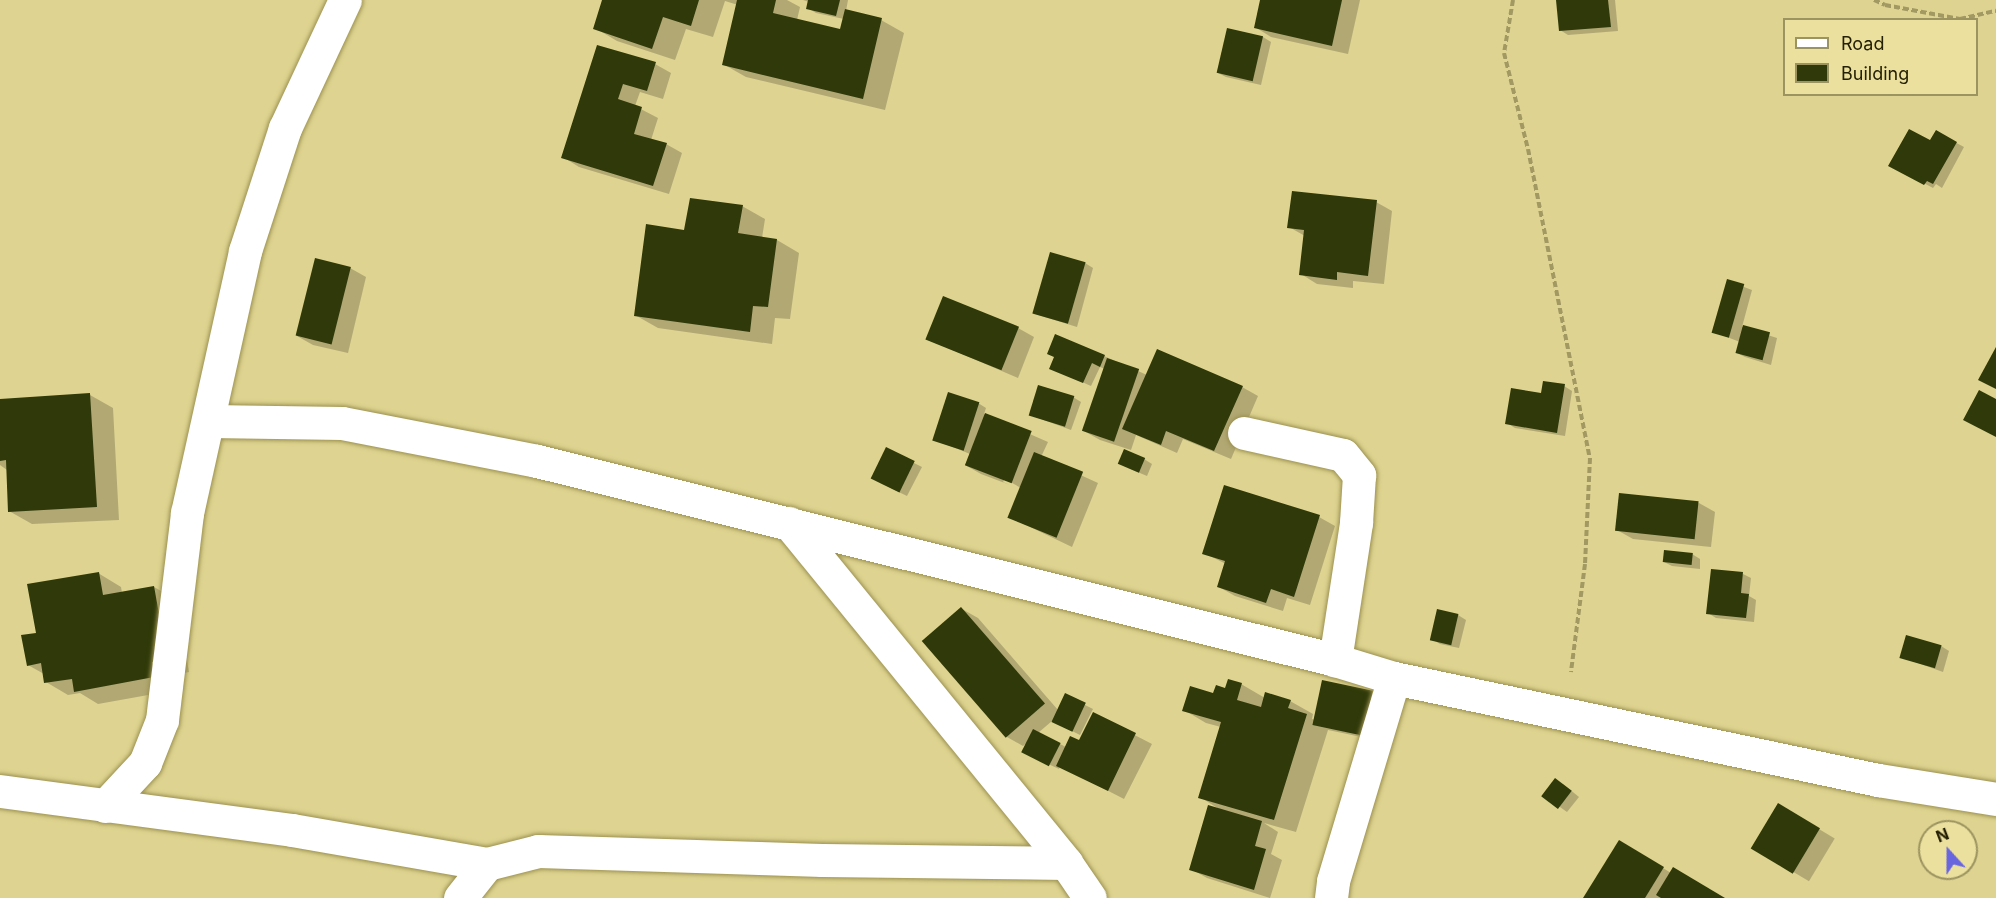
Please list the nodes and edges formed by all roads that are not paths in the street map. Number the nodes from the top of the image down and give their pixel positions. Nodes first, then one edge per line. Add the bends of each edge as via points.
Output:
1 (345, 0) edge
2 (209, 421) junction
3 (1244, 433) dead end
4 (789, 523) junction
5 (1335, 660) junction
6 (1394, 678) junction
7 (0, 791) edge
8 (1996, 800) edge
9 (105, 806) junction
10 (1066, 863) junction
11 (487, 864) junction
12 (460, 898) edge
13 (1090, 898) edge
14 (1331, 898) edge

1 - 2 street via 285,128 245,251
2 - 4 street via 342,423 537,461
2 - 9 street via 187,513 162,720 145,763
3 - 5 street via 1343,455 1359,475 1356,523
4 - 5 street
4 - 10 street
5 - 6 street
6 - 8 street via 1878,780
6 - 14 street via 1333,880
7 - 9 street
9 - 11 street via 292,830
10 - 11 street via 822,860 538,850
10 - 13 street
11 - 12 street

